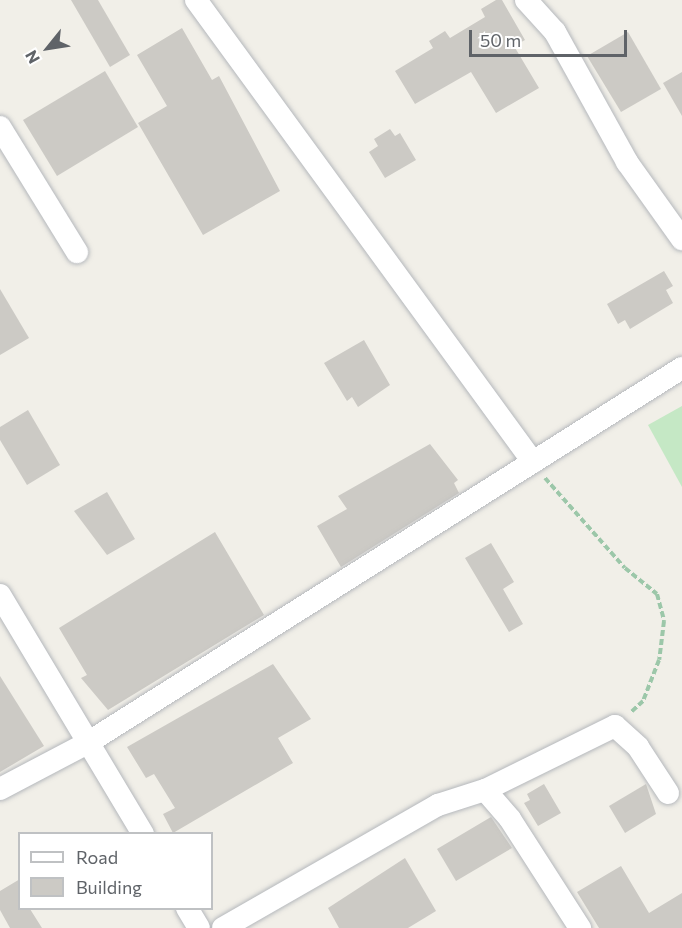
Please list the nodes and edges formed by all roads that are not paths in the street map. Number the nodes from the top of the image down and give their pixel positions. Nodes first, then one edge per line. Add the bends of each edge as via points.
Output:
1 (195, 0) edge
2 (526, 0) edge
3 (0, 127) edge
4 (682, 239) edge
5 (77, 252) dead end
6 (682, 368) edge
7 (533, 462) junction
8 (0, 595) edge
9 (89, 742) junction
10 (0, 789) edge
11 (485, 790) junction
12 (668, 793) dead end
13 (142, 832) edge
14 (188, 910) edge
15 (199, 928) edge
16 (223, 928) edge
17 (580, 928) edge

1 - 7 street
2 - 4 street via 555,32 627,162
3 - 5 street
6 - 7 street
7 - 9 street
8 - 9 street
9 - 10 street
9 - 13 street
11 - 12 street via 615,726 638,747
11 - 16 street via 438,805
11 - 17 street via 510,819
14 - 15 street

